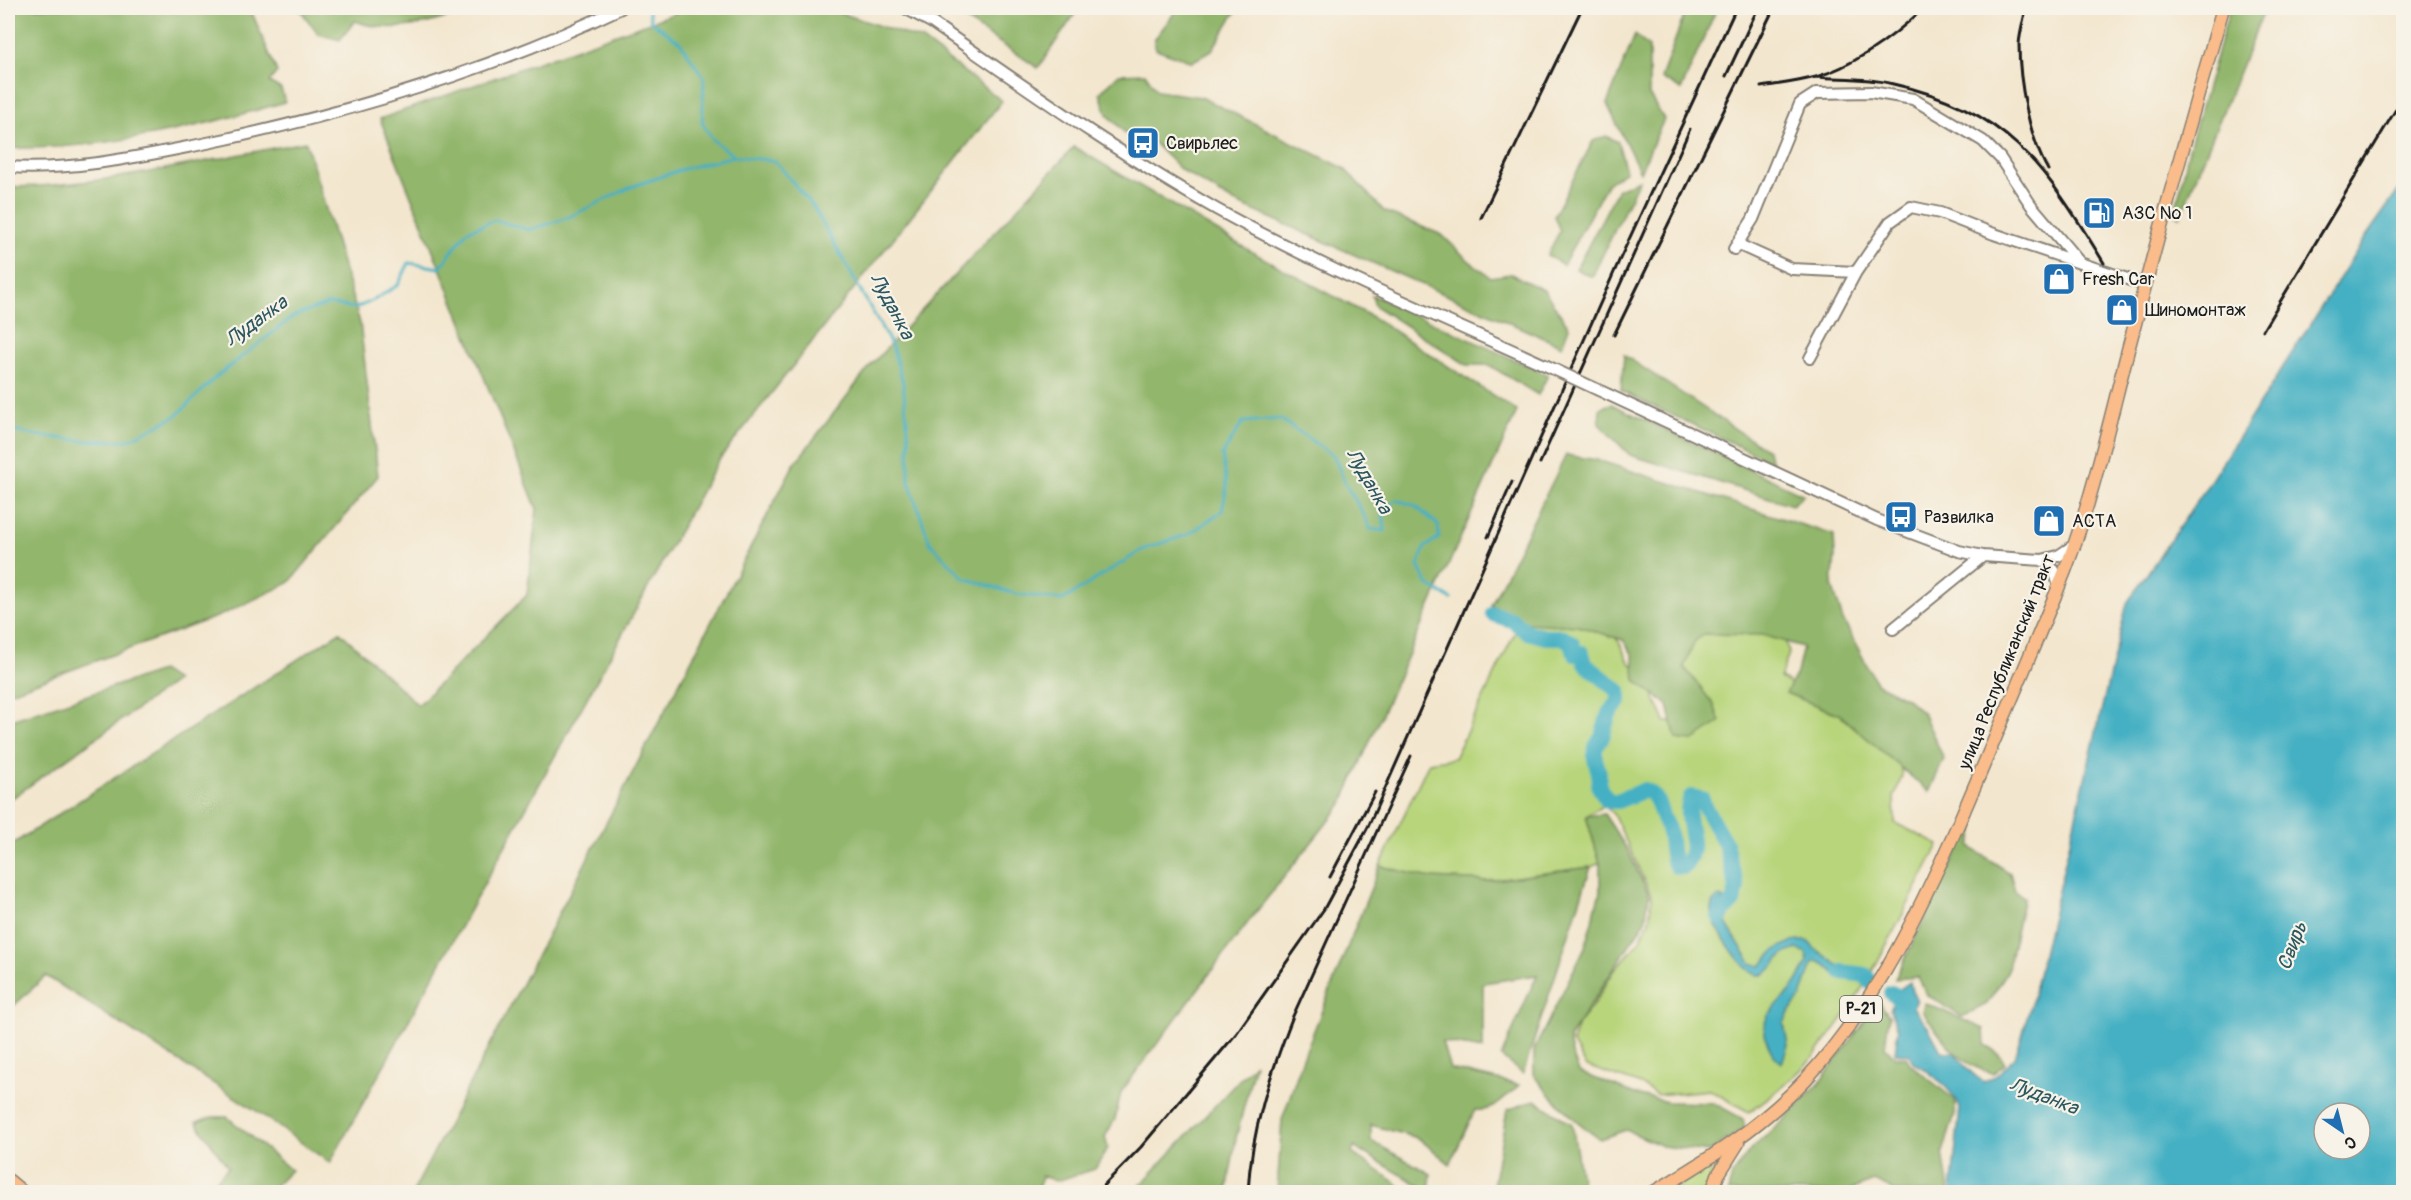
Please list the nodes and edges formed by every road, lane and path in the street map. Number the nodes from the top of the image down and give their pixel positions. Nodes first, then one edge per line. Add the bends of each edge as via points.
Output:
1 (621, 8) edge
2 (905, 8) edge
3 (923, 8) edge
4 (2223, 8) edge
5 (931, 22) junction
6 (8, 167) edge
7 (2080, 263) junction
8 (1856, 272) junction
9 (2145, 285) junction
10 (1810, 358) dead end
11 (2073, 546) junction
12 (1983, 556) junction
13 (2043, 560) junction
14 (2059, 586) junction
15 (1893, 629) dead end
16 (1747, 1133) junction
17 (8, 1182) edge
18 (21, 1192) edge
19 (1654, 1192) edge
20 (1712, 1192) edge

1 - 6 street via 442,82 333,113 142,156 73,165
2 - 5 street
3 - 5 street
4 - 9 main road, улица Республиканский тракт
5 - 12 street, bridge via 1125,154 1216,209 1330,267 1877,520
7 - 8 street via 1940,213 1911,207 1890,222
7 - 8 street via 1983,141 1913,99 1871,92 1817,93 1800,104 1753,219 1736,247 1792,269
7 - 9 street
8 - 10 street
9 - 11 main road, улица Республиканский тракт
11 - 13 street
11 - 14 main road, улица Республиканский тракт
12 - 13 street
12 - 15 street
13 - 14 street via 2054,570
14 - 16 main road, улица Республиканский тракт / Р-21 via 1938,869 1888,966 1856,1017 1822,1060
16 - 19 main road, Р-21
16 - 20 main road, Р-21 via 1729,1155
17 - 18 highway

